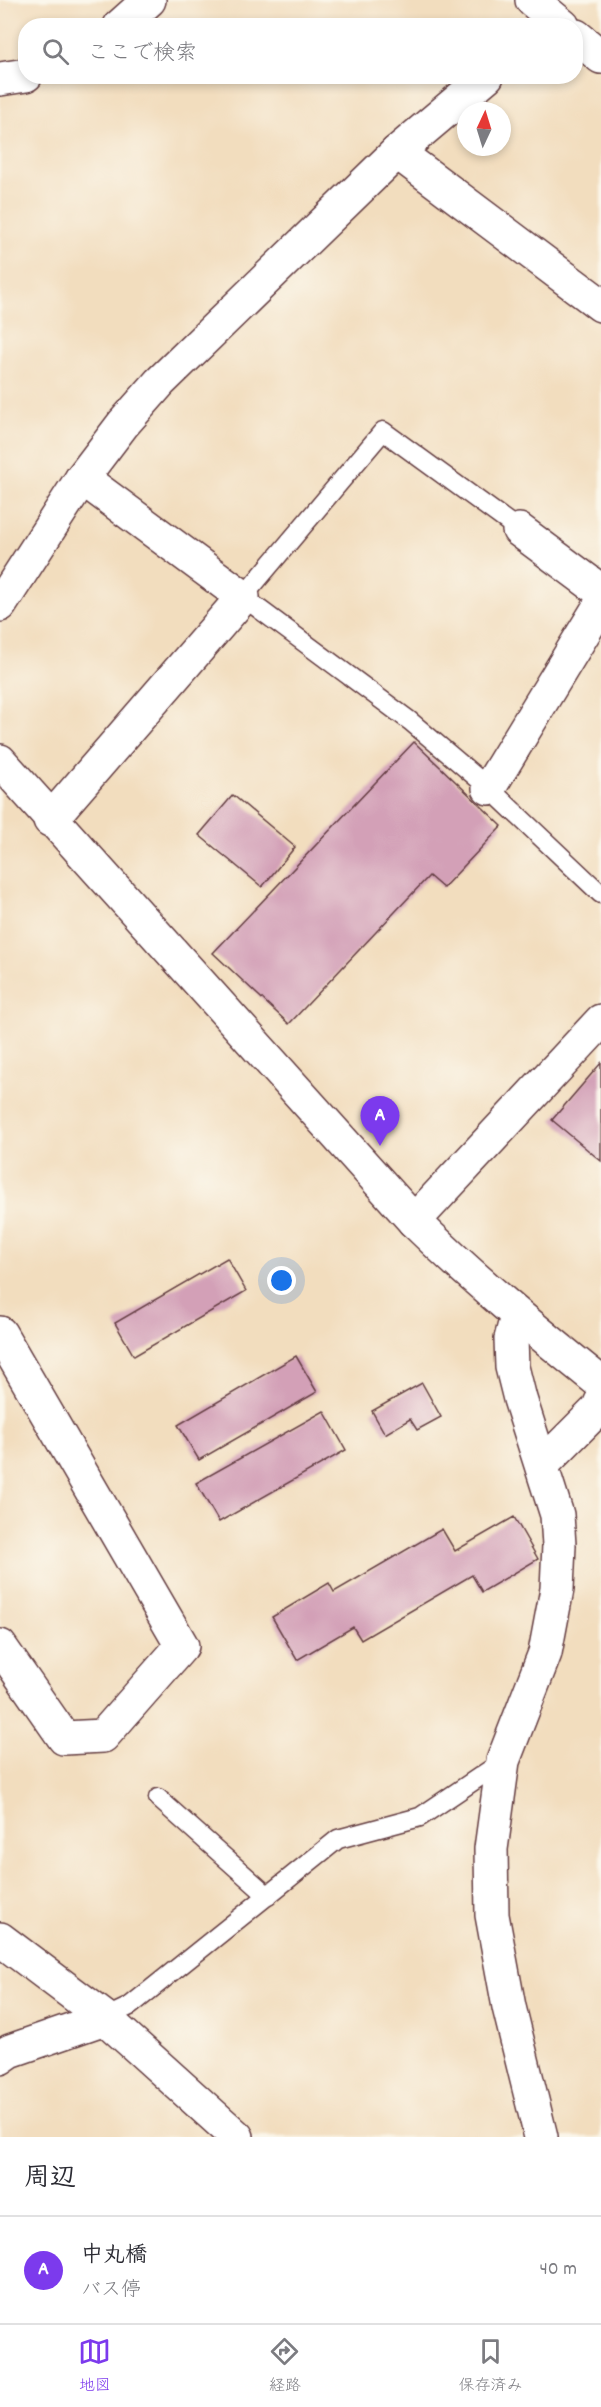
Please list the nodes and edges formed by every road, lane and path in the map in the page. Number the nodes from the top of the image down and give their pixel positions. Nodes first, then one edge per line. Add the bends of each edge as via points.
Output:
1 (149, 0) edge
2 (129, 18) edge
3 (583, 41) edge
4 (601, 57) edge
5 (18, 76) edge
6 (0, 79) edge
7 (478, 84) edge
8 (397, 153) junction
9 (601, 305) edge
10 (81, 478) junction
11 (519, 530) joint
12 (601, 591) edge
13 (243, 597) junction
14 (601, 604) edge
15 (0, 605) edge
16 (0, 761) edge
17 (489, 788) junction
18 (50, 820) junction
19 (601, 894) edge
20 (601, 1021) edge
21 (414, 1221) junction
22 (517, 1316) junction
23 (4, 1351) edge
24 (601, 1383) edge
25 (601, 1402) edge
26 (542, 1465) junction
27 (0, 1646) edge
28 (503, 1761) junction
29 (158, 1798) dead end
30 (268, 1896) junction
31 (0, 1939) edge
32 (105, 2018) junction
33 (0, 2058) edge
34 (237, 2137) edge
35 (541, 2137) edge

1 - 2 street
3 - 4 street
5 - 6 street
7 - 8 street
8 - 9 street
8 - 10 street via 160,382
10 - 13 street
10 - 15 street
11 - 12 street
11 - 13 lane via 383,431
13 - 17 lane via 410,721
13 - 18 street
14 - 17 street
16 - 18 street
17 - 19 lane
18 - 21 street
20 - 21 street
21 - 22 street
22 - 24 street
22 - 26 street via 511,1339 512,1367
23 - 27 street via 182,1646 103,1736 64,1738
25 - 26 street
26 - 28 street via 557,1515 557,1589 544,1653
28 - 30 lane via 420,1817 338,1839
28 - 35 street via 491,1849 492,1915 509,2007
29 - 30 lane
30 - 32 lane via 130,2007
31 - 32 street
32 - 33 street
32 - 34 street

